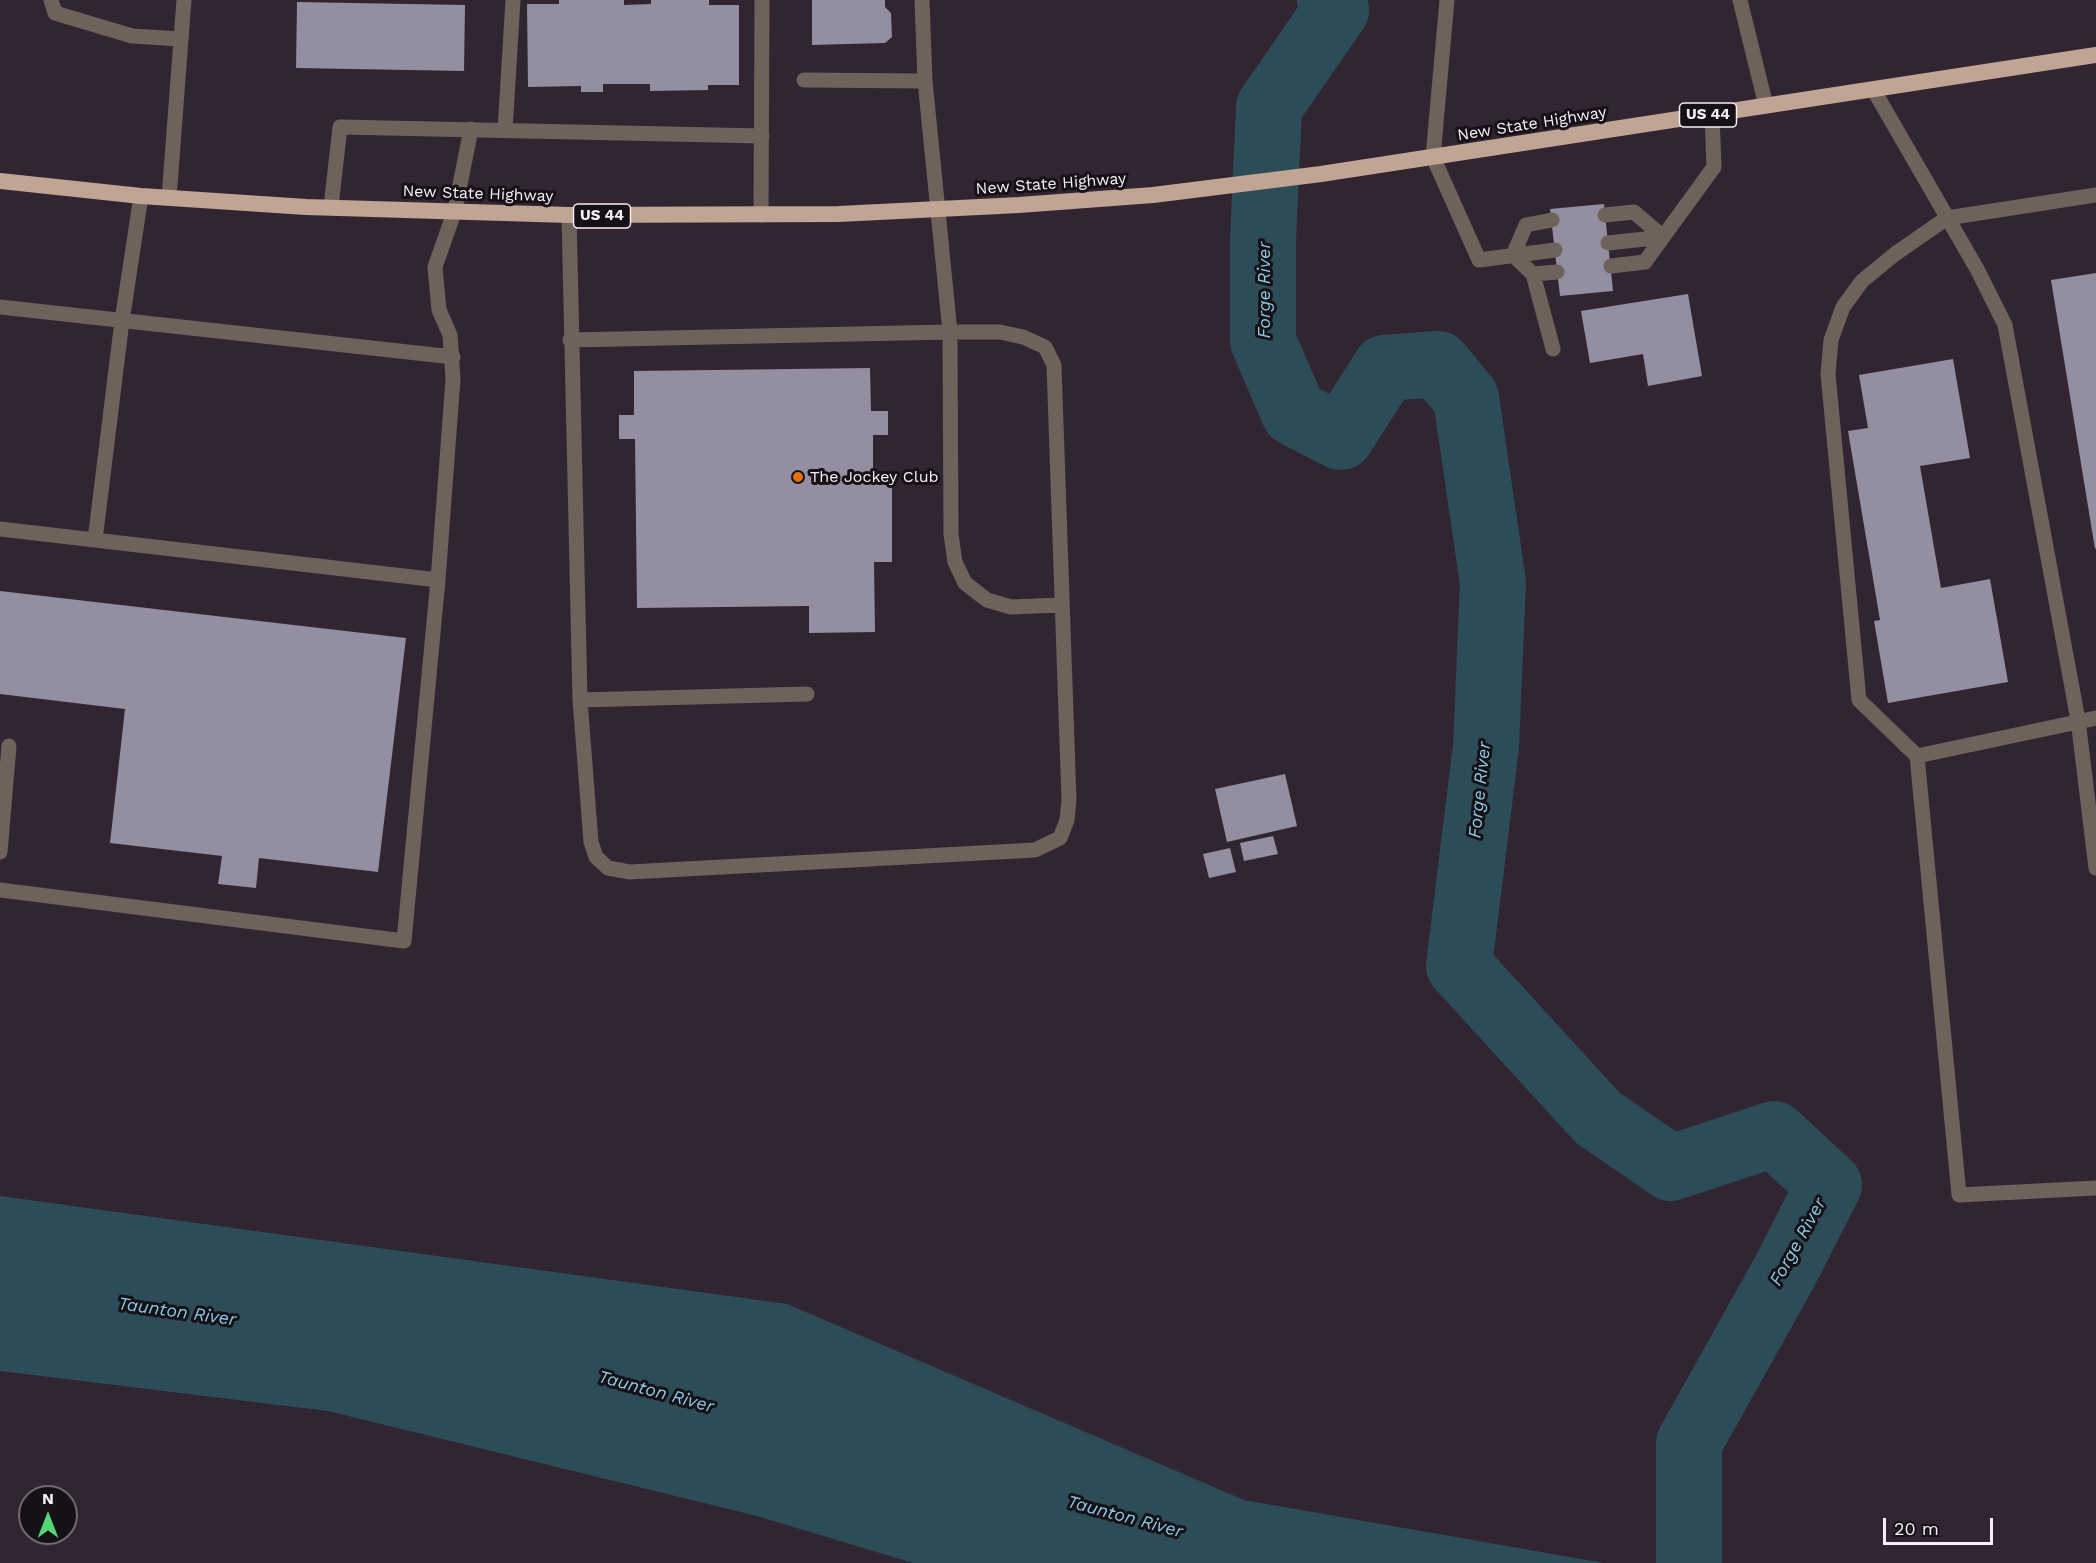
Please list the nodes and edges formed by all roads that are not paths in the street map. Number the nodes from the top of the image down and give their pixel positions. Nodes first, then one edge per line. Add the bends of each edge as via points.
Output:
1 (51, 0) edge
2 (184, 0) edge
3 (762, 0) edge
4 (922, 0) edge
5 (1447, 0) edge
6 (1740, 0) edge
7 (512, 1) edge
8 (180, 39) junction
9 (2096, 55) edge
10 (804, 80) dead end
11 (925, 81) junction
12 (1873, 89) junction
13 (1766, 106) junction
14 (1712, 114) junction
15 (471, 129) junction
16 (505, 130) junction
17 (762, 136) junction
18 (1433, 157) junction
19 (0, 181) edge
20 (2096, 195) edge
21 (141, 196) junction
22 (170, 198) junction
23 (331, 207) junction
24 (938, 209) junction
25 (455, 210) junction
26 (569, 215) junction
27 (761, 215) junction
28 (1605, 215) dead end
29 (1947, 218) junction
30 (1552, 220) dead end
31 (1663, 237) junction
32 (1608, 243) dead end
33 (1555, 250) dead end
34 (1513, 255) junction
35 (1611, 266) dead end
36 (1557, 272) dead end
37 (1533, 274) junction
38 (0, 307) edge
39 (122, 321) junction
40 (950, 332) junction
41 (570, 340) junction
42 (1553, 349) dead end
43 (453, 357) junction
44 (0, 529) edge
45 (95, 540) junction
46 (438, 580) junction
47 (1061, 605) junction
48 (807, 694) dead end
49 (580, 700) junction
50 (2096, 718) edge
51 (2078, 720) junction
52 (9, 746) dead end
53 (1917, 756) junction
54 (0, 852) edge
55 (2096, 868) edge
56 (0, 890) edge
57 (2096, 1188) edge

1 - 8 lane via 55,13 77,20 132,36
2 - 8 lane
3 - 17 lane
4 - 11 lane
5 - 18 lane
6 - 13 lane
7 - 16 lane
8 - 22 lane
9 - 12 highway, New State Highway / US 44
10 - 11 lane
11 - 24 lane
12 - 13 highway, New State Highway / US 44
12 - 29 lane
13 - 14 highway, New State Highway / US 44
14 - 18 highway, New State Highway / US 44
14 - 31 lane via 1714,167
15 - 16 lane
15 - 23 lane via 340,127
15 - 25 lane
16 - 17 lane
17 - 27 lane
18 - 24 highway, New State Highway / US 44 via 1083,201
18 - 34 lane via 1479,260
19 - 21 highway, New State Highway / US 44
20 - 29 lane
21 - 22 highway, New State Highway / US 44
21 - 39 lane
22 - 23 highway, New State Highway / US 44
23 - 25 highway, New State Highway / US 44
24 - 27 highway, New State Highway / US 44
24 - 40 lane
25 - 26 highway, New State Highway / US 44
25 - 43 lane via 435,267 439,310 450,335
26 - 27 highway, New State Highway / US 44
26 - 41 lane
28 - 31 lane via 1634,212
29 - 51 lane via 2005,325
29 - 53 lane via 1862,282 1843,307 1831,340 1828,374 1859,700
30 - 34 lane via 1526,225
31 - 32 lane
31 - 35 lane via 1644,262
33 - 34 lane
34 - 37 lane
36 - 37 lane
37 - 42 lane
38 - 39 lane
39 - 43 lane
39 - 45 lane
40 - 41 lane
40 - 47 lane via 951,534 955,562 965,583 987,600 1011,606
40 - 47 lane via 1000,332 1023,337 1045,347 1054,365
41 - 49 lane
43 - 46 lane
44 - 45 lane
45 - 46 lane
46 - 56 lane via 404,941
47 - 49 lane via 1067,820 1060,838 1035,850 630,872 608,868 596,857 591,842
48 - 49 lane
50 - 51 lane
51 - 53 lane
51 - 55 lane
52 - 54 lane
53 - 57 lane via 1959,1195

